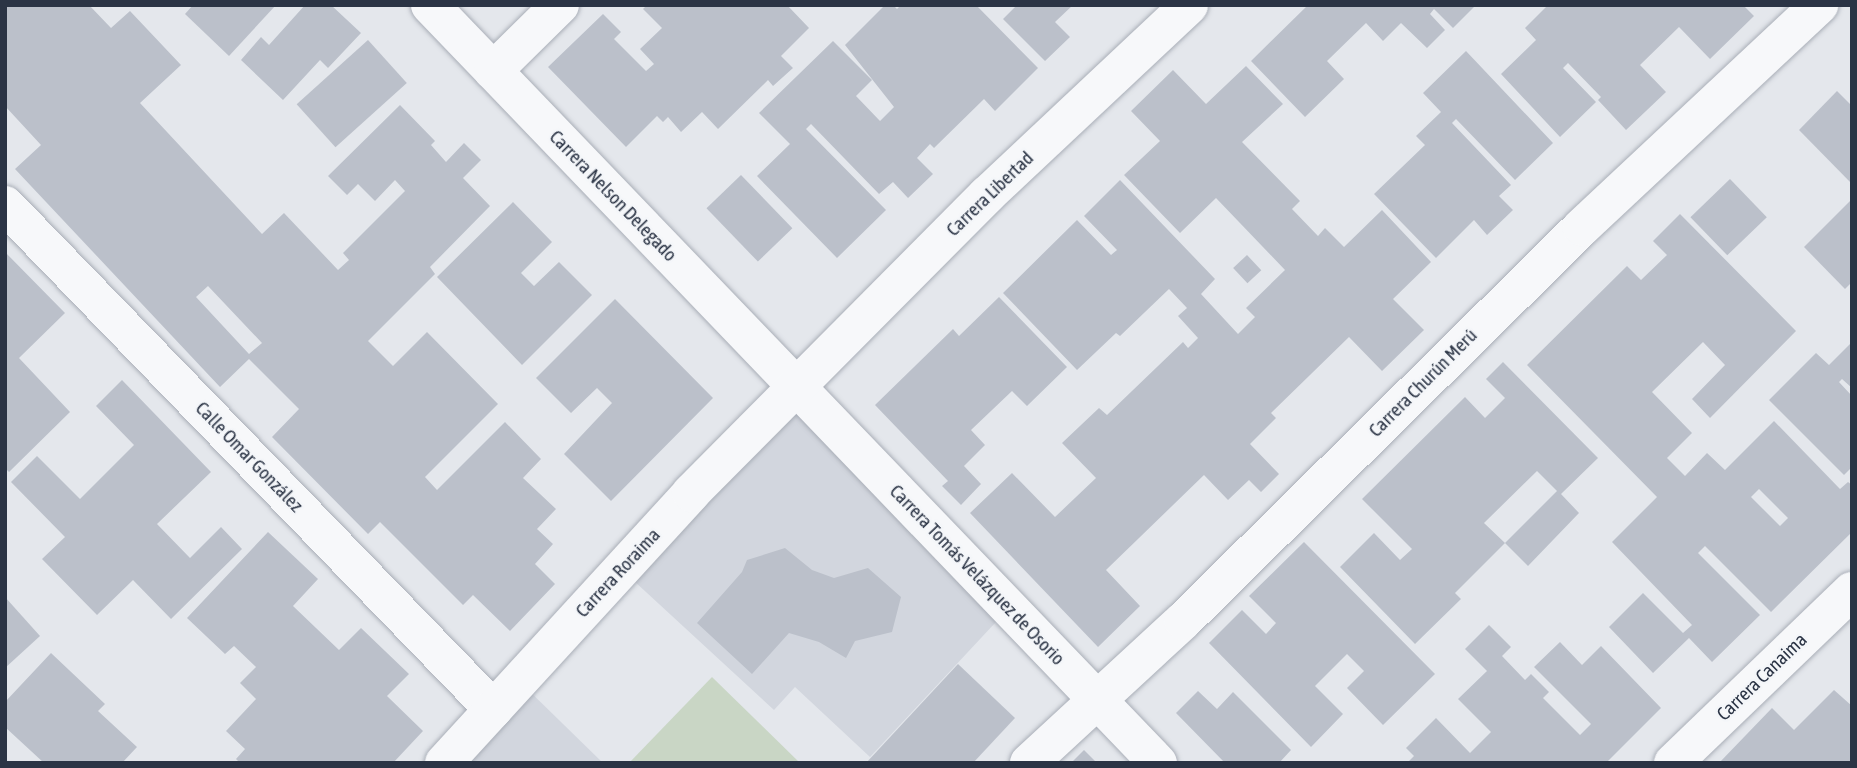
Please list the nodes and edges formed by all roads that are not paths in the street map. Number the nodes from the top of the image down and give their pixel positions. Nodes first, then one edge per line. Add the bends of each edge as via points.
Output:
1 (430, 5) edge
2 (561, 5) edge
3 (1189, 5) edge
4 (1819, 5) edge
5 (493, 71) junction
6 (5, 205) edge
7 (796, 387) junction
8 (1852, 591) edge
9 (1097, 700) junction
10 (493, 709) junction
11 (444, 763) edge
12 (1029, 763) edge
13 (1158, 763) edge
14 (1672, 763) edge

1 - 5 street, Carrera Nelson Delegado
2 - 5 street
3 - 7 street, Carrera Libertad via 988,195
4 - 9 street, Carrera Churún Merú via 1582,227
5 - 7 street, Carrera Nelson Delegado
6 - 10 street, Calle Omar González
7 - 9 street, Carrera Tomás Velázquez de Osorio
7 - 10 street, Carrera Roraima via 691,493
8 - 14 street, Carrera Canaima
9 - 12 street, Carrera Churún Merú
9 - 13 street, Carrera Tomás Velázquez de Osorio
10 - 11 street, Carrera Roraima

